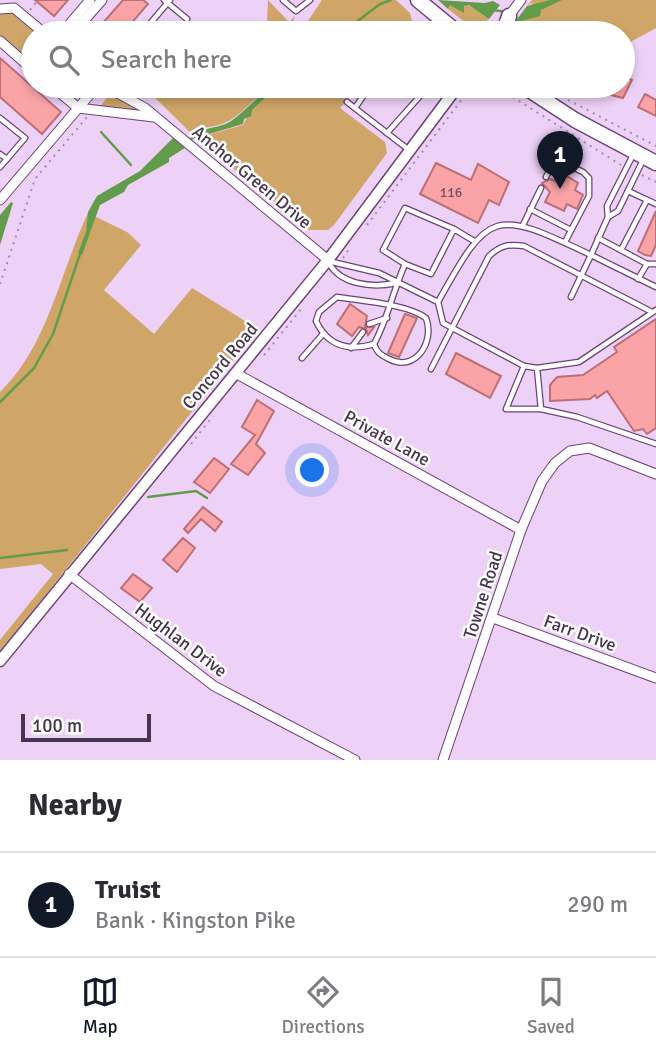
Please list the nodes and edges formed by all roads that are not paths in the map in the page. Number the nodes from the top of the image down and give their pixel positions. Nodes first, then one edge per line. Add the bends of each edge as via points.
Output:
1 (90, 0) edge
2 (102, 0) edge
3 (283, 0) edge
4 (310, 0) edge
5 (418, 0) edge
6 (167, 1) edge
7 (0, 9) edge
8 (187, 19) dead end
9 (30, 21) edge
10 (72, 21) edge
11 (84, 21) edge
12 (151, 21) edge
13 (443, 21) edge
14 (0, 41) edge
15 (21, 59) edge
16 (66, 98) edge
17 (87, 98) edge
18 (125, 98) edge
19 (362, 98) edge
20 (418, 98) edge
21 (449, 98) edge
22 (545, 98) edge
23 (347, 102) dead end
24 (78, 108) junction
25 (355, 108) junction
26 (156, 117) junction
27 (0, 118) edge
28 (387, 133) junction
29 (410, 150) junction
30 (0, 154) edge
31 (645, 157) edge
32 (7, 159) junction
33 (0, 167) edge
34 (546, 177) dead end
35 (541, 188) dead end
36 (628, 191) junction
37 (0, 200) edge
38 (648, 200) junction
39 (656, 204) edge
40 (530, 209) junction
41 (608, 216) junction
42 (523, 225) junction
43 (454, 229) junction
44 (571, 230) junction
45 (598, 238) junction
46 (474, 241) junction
47 (565, 243) junction
48 (621, 250) junction
49 (591, 255) junction
50 (328, 260) junction
51 (405, 264) junction
52 (647, 264) junction
53 (656, 264) edge
54 (582, 275) junction
55 (638, 279) junction
56 (397, 283) junction
57 (656, 287) edge
58 (571, 297) dead end
59 (438, 302) junction
60 (391, 307) junction
61 (654, 311) edge
62 (388, 317) junction
63 (369, 324) dead end
64 (450, 327) junction
65 (363, 332) dead end
66 (323, 334) junction
67 (374, 344) junction
68 (351, 349) junction
69 (302, 358) dead end
70 (524, 366) junction
71 (537, 368) junction
72 (431, 369) dead end
73 (237, 374) junction
74 (541, 410) junction
75 (656, 444) edge
76 (656, 474) edge
77 (521, 530) junction
78 (69, 574) junction
79 (493, 618) junction
80 (0, 661) edge
81 (656, 678) edge
82 (355, 760) edge
83 (443, 760) edge

1 - 10 street
2 - 11 street
3 - 4 lane via 296,11
5 - 13 main road
6 - 8 lane
6 - 12 lane
7 - 9 street via 14,8
14 - 15 street
16 - 24 street
17 - 24 street
18 - 26 street, Anchor Green Drive
19 - 25 lane
20 - 28 lane
21 - 29 street, Concord Road
22 - 31 main road
23 - 25 lane
24 - 26 street
24 - 37 street
25 - 28 lane
26 - 50 street, Anchor Green Drive
27 - 32 lane via 25,138
28 - 29 lane
29 - 50 street, Concord Road
30 - 32 lane
31 - 36 lane
31 - 41 lane via 627,168 607,206
32 - 33 lane
34 - 44 lane via 559,161 589,178 589,196
35 - 40 lane
36 - 38 lane
36 - 41 lane via 618,211
38 - 39 lane
38 - 48 lane
40 - 42 lane
40 - 44 lane
41 - 45 lane
42 - 46 lane via 498,226
42 - 47 lane
43 - 46 lane
43 - 51 lane via 430,274
43 - 51 lane via 404,208 383,250
44 - 47 lane
45 - 48 lane
45 - 49 lane
46 - 59 lane
47 - 49 lane
48 - 52 lane
49 - 54 lane
49 - 55 lane
50 - 56 lane via 379,273
50 - 56 lane via 333,272 345,279 378,287
50 - 73 street, Concord Road
51 - 56 lane
52 - 53 lane
52 - 55 lane
54 - 58 lane
54 - 61 lane
54 - 64 lane via 524,246 498,247
55 - 57 lane
56 - 59 lane
56 - 60 lane
59 - 64 lane via 443,323
60 - 62 lane
60 - 66 lane via 331,299 316,321
60 - 67 lane via 426,318 428,335 409,364 400,365 380,355
61 - 71 lane via 579,362
62 - 63 lane
62 - 67 lane
64 - 70 lane
64 - 72 lane
65 - 68 lane
66 - 68 lane
66 - 69 lane
67 - 68 lane
70 - 71 lane
70 - 74 lane via 506,409
71 - 74 lane
73 - 77 street, Private Lane
73 - 78 street, Concord Road
74 - 75 lane
76 - 77 street, Towne Road via 589,448 570,451 542,481
77 - 79 street, Towne Road
78 - 80 street, Concord Road
78 - 82 street, Hughlan Drive via 214,686
79 - 81 street, Farr Drive
79 - 83 street, Towne Road

